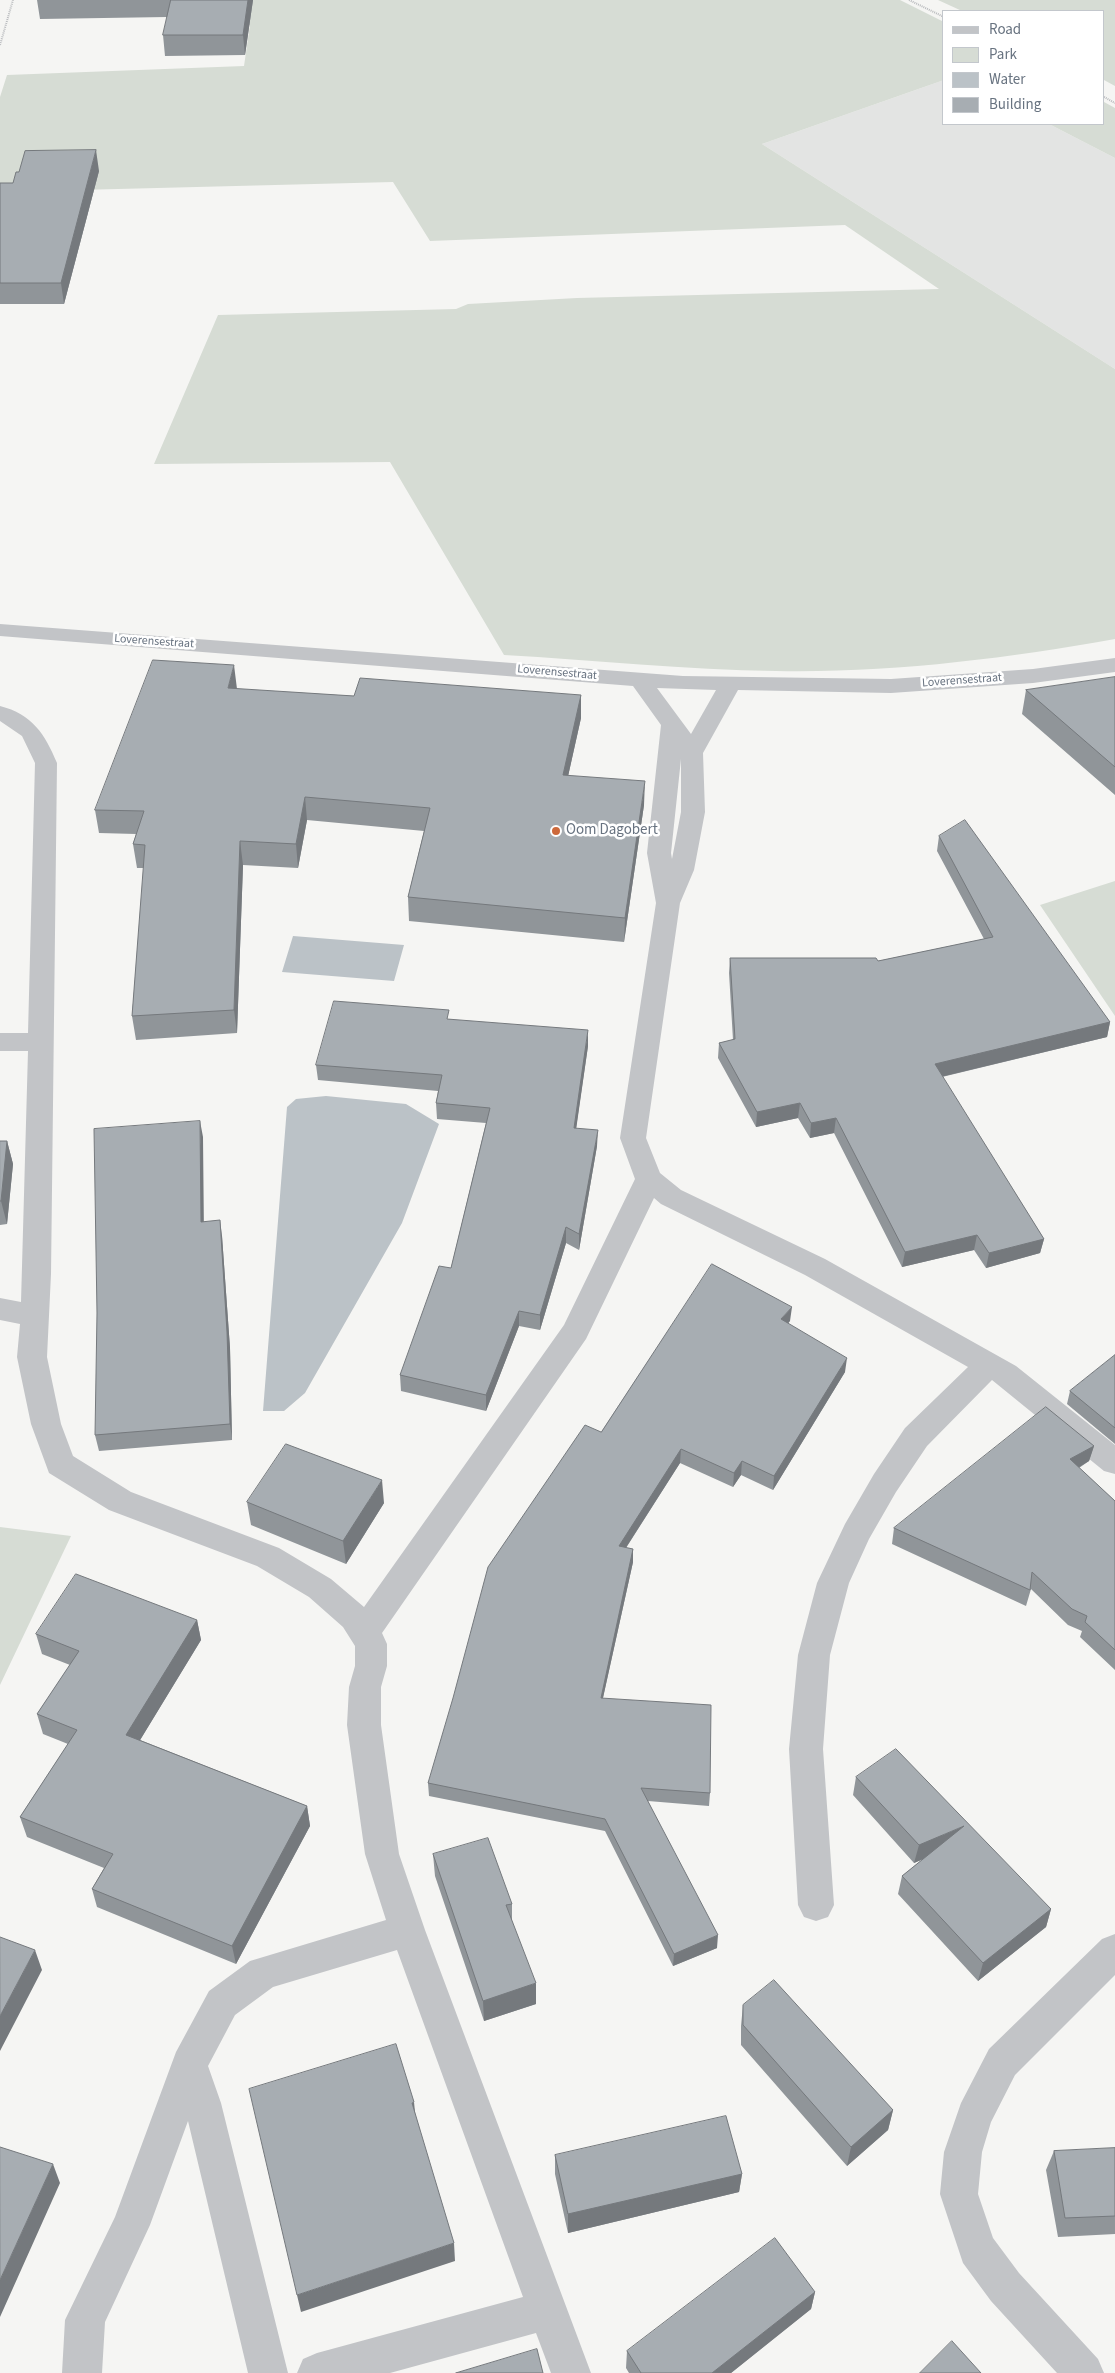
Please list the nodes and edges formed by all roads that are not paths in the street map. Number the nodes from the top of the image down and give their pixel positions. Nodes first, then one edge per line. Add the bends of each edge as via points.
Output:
1 (0, 630) edge
2 (1115, 665) edge
3 (639, 679) junction
4 (731, 684) junction
5 (0, 713) edge
6 (673, 724) junction
7 (692, 753) junction
8 (668, 903) junction
9 (0, 1042) edge
10 (42, 1042) junction
11 (649, 1179) junction
12 (0, 1309) edge
13 (35, 1316) junction
14 (988, 1365) junction
15 (1115, 1462) edge
16 (364, 1633) junction
17 (816, 1905) dead end
18 (407, 1930) junction
19 (1115, 1951) edge
20 (189, 2065) junction
21 (548, 2310) junction
22 (82, 2373) edge
23 (268, 2373) edge
24 (317, 2373) edge
25 (571, 2373) edge
26 (1084, 2373) edge

1 - 3 street, Loverensestraat
2 - 4 street, Loverensestraat via 1033,676 891,686
3 - 4 street, Loverensestraat
3 - 6 street
4 - 7 street
5 - 10 street via 17,720 33,734 46,763
6 - 7 street
6 - 8 street via 659,853
7 - 8 street via 692,812 682,870
8 - 11 street via 633,1138
9 - 10 street
10 - 13 street
11 - 14 street via 671,1197 815,1267
11 - 16 street via 576,1331
12 - 13 street
13 - 16 street via 32,1357 37,1387 60,1464 120,1500 268,1557 320,1588 354,1617
14 - 15 street via 1006,1374
14 - 17 street via 916,1437 856,1533 833,1583 814,1655 806,1749
16 - 18 street via 371,1644 364,1725 368,1766 382,1854
18 - 20 street via 263,1973 222,2002
18 - 21 street
19 - 26 street via 1002,2062 974,2116 963,2152 959,2194 978,2249 1005,2287
20 - 22 street via 132,2224 85,2320
20 - 23 street via 202,2103
21 - 24 street
21 - 25 street

